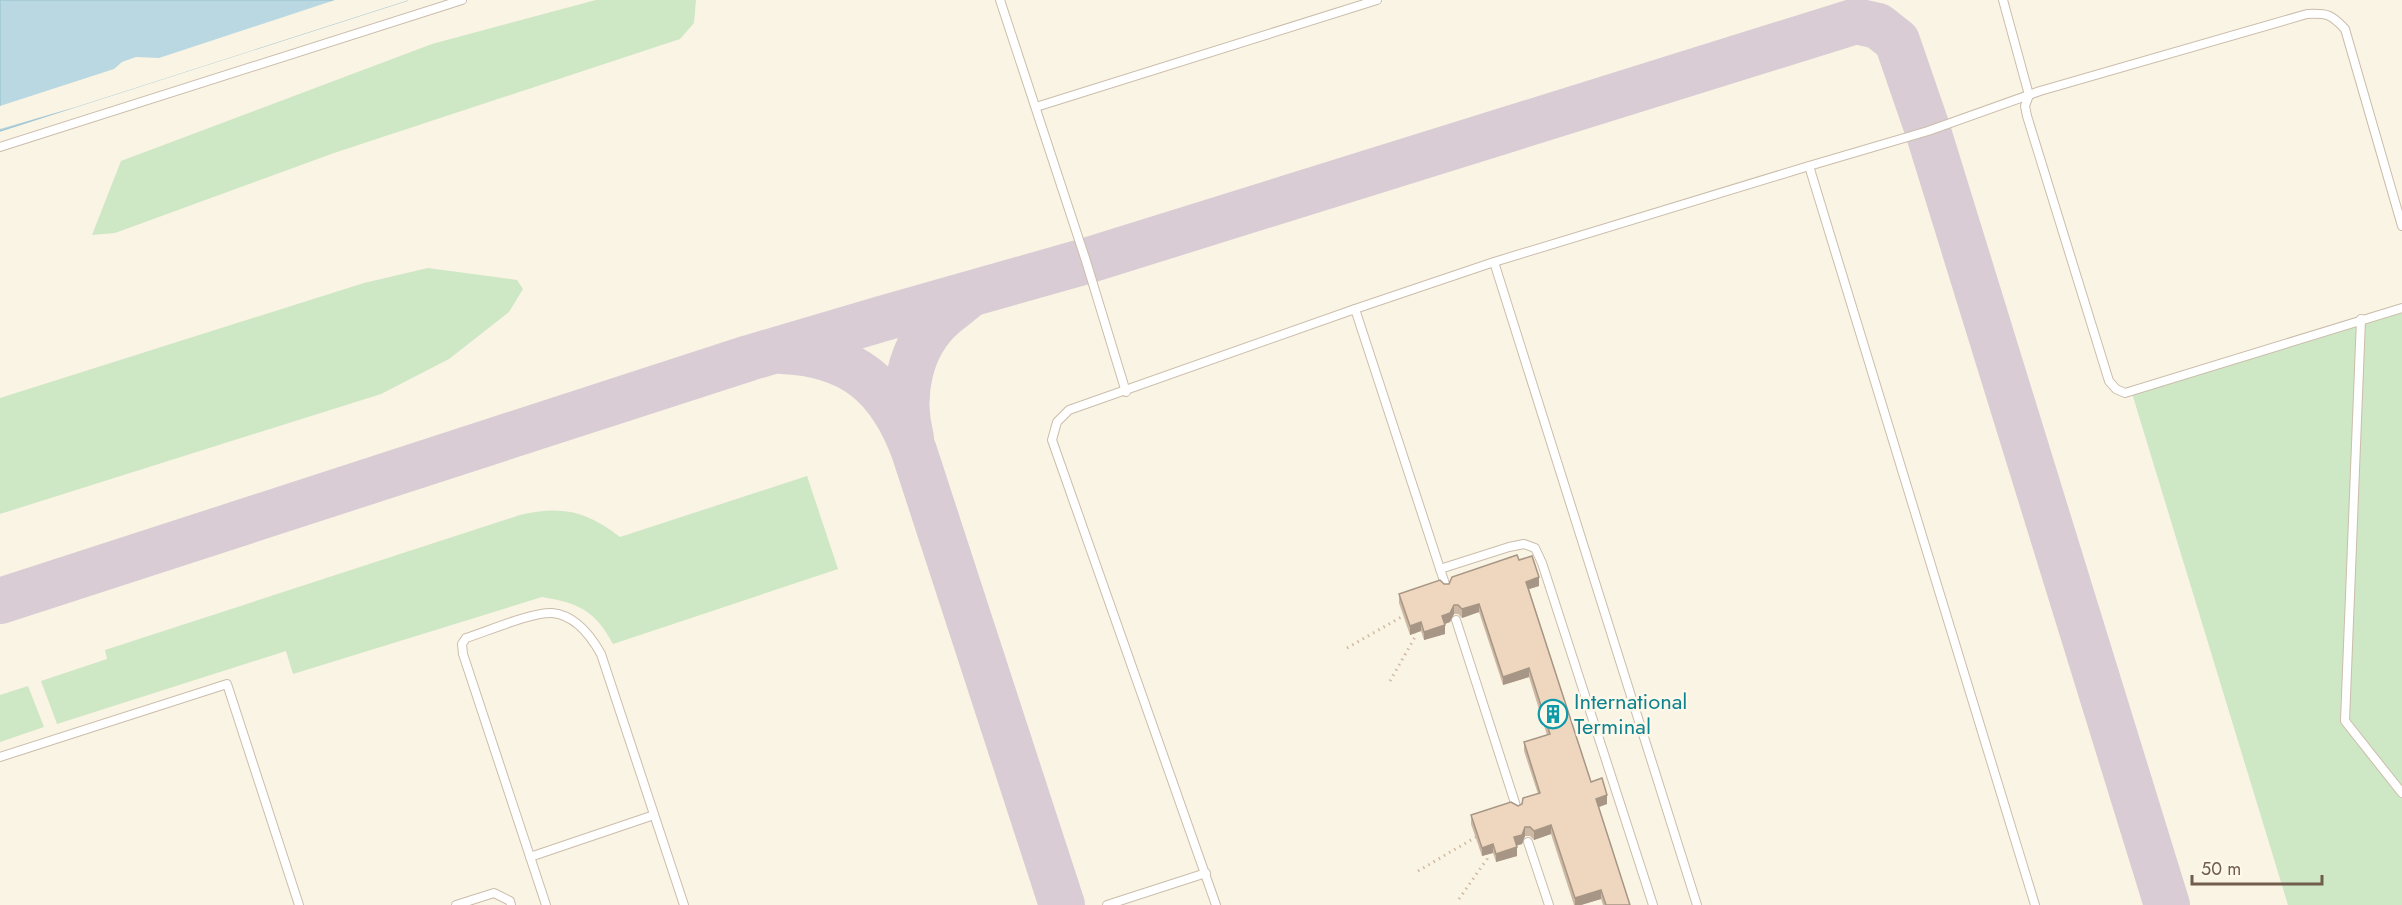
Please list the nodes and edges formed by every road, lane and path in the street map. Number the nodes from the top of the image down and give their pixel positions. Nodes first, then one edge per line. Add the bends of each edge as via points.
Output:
1 (462, 0) edge
2 (1000, 0) edge
3 (1377, 0) edge
4 (2003, 0) edge
5 (2029, 95) junction
6 (1036, 107) junction
7 (0, 147) edge
8 (1809, 166) junction
9 (2402, 226) edge
10 (1494, 262) junction
11 (2402, 308) edge
12 (1355, 309) junction
13 (2361, 319) junction
14 (1126, 392) junction
15 (1440, 569) junction
16 (1446, 587) edge
17 (1403, 616) edge
18 (1456, 620) dead end
19 (1414, 633) edge
20 (1347, 648) dead end
21 (1390, 681) dead end
22 (0, 757) edge
23 (2402, 793) edge
24 (1517, 809) edge
25 (654, 815) junction
26 (1476, 837) edge
27 (1528, 842) dead end
28 (1487, 855) edge
29 (530, 856) junction
30 (1418, 871) dead end
31 (1206, 873) junction
32 (1460, 899) dead end
33 (299, 905) edge
34 (456, 905) edge
35 (511, 905) edge
36 (546, 905) edge
37 (684, 905) edge
38 (1107, 905) edge
39 (1216, 905) edge
40 (1549, 905) edge
41 (1653, 905) edge
42 (1697, 905) edge
43 (2036, 905) edge

1 - 7 lane
2 - 6 lane
3 - 6 lane
4 - 5 lane
5 - 8 lane via 1928,131
5 - 9 lane via 2307,14 2334,17 2345,29
5 - 13 lane via 2027,116 2109,381 2116,389 2125,393
6 - 14 lane
8 - 10 lane
8 - 43 lane
10 - 12 lane
10 - 42 lane
11 - 13 lane
12 - 14 lane
12 - 15 lane
13 - 23 lane via 2345,721
14 - 31 lane via 1069,410 1057,422 1052,440
15 - 16 lane
15 - 41 lane via 1509,547 1524,544 1535,548
17 - 20 path
18 - 24 lane
19 - 21 path
22 - 33 lane via 227,684
25 - 29 lane
25 - 29 lane via 601,654 591,636 573,621 553,613 466,638 463,654
25 - 37 lane
26 - 30 path
27 - 40 lane
28 - 32 path
29 - 36 lane
31 - 38 lane
31 - 39 lane
34 - 35 lane via 494,893

